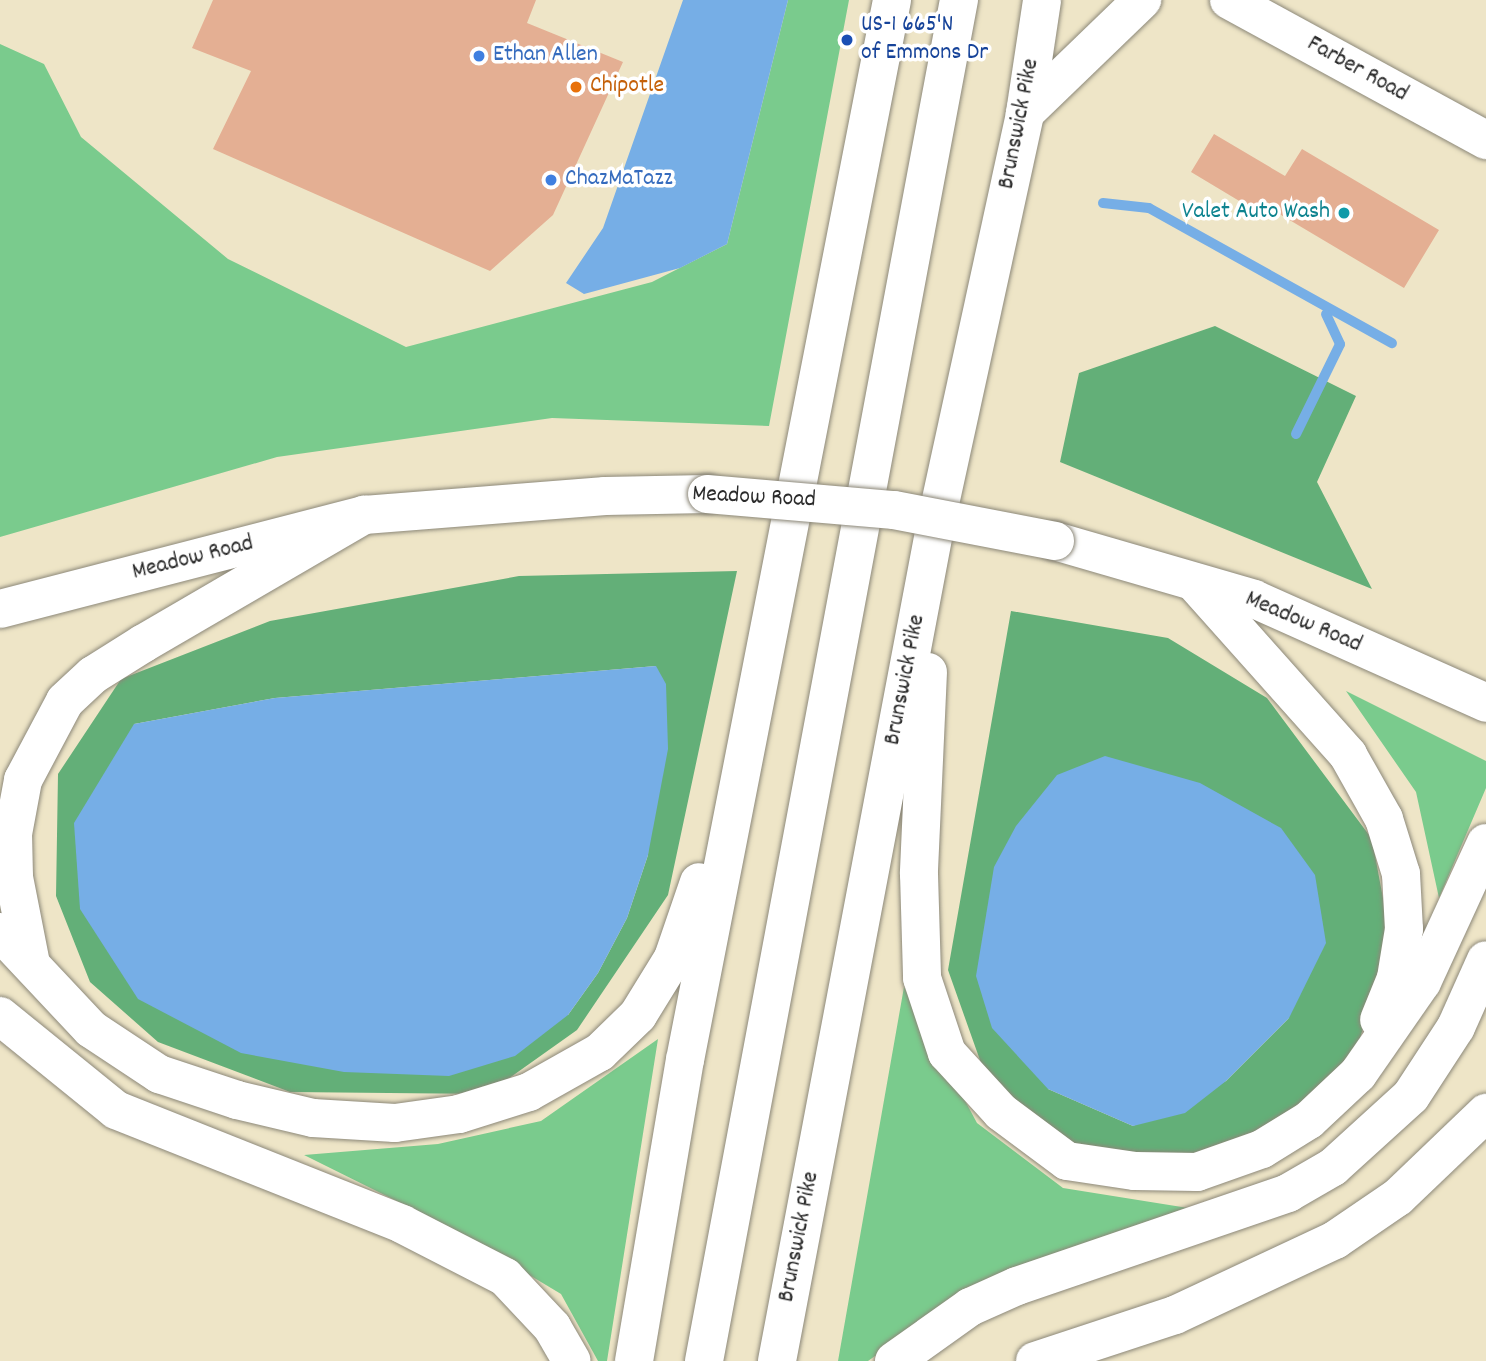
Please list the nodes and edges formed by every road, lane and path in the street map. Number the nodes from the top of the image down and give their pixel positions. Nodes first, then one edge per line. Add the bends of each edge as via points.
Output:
1 (892, 0) edge
2 (959, 0) edge
3 (1042, 0) edge
4 (1142, 0) edge
5 (1229, 0) edge
6 (1025, 113) junction
7 (1485, 139) edge
8 (364, 515) junction
9 (935, 527) junction
10 (1194, 582) junction
11 (0, 609) edge
12 (1486, 703) edge
13 (748, 738) junction
14 (1486, 843) edge
15 (0, 932) edge
16 (1486, 960) edge
17 (33, 970) junction
18 (0, 1016) edge
19 (1358, 1074) junction
20 (1486, 1113) edge
21 (572, 1361) edge
22 (634, 1361) edge
23 (704, 1361) edge
24 (777, 1361) edge
25 (894, 1361) edge
26 (1035, 1361) edge

1 - 13 main road
2 - 23 main road
3 - 6 main road, Brunswick Pike
4 - 6 main road
5 - 7 main road, Farber Road
6 - 9 main road, Brunswick Pike
8 - 10 main road, Meadow Road, bridge via 605,496 707,494 894,510 1055,541
8 - 11 main road, Meadow Road
8 - 17 main road via 144,643 93,675 65,701 23,780 13,834 14,877
9 - 19 main road via 919,874 922,978 947,1053 1001,1112 1039,1144 1068,1161 1135,1171 1197,1172 1262,1149 1309,1120
9 - 24 main road, Brunswick Pike
10 - 12 main road, Meadow Road via 1254,599
10 - 19 main road via 1348,755 1384,819 1401,874 1404,929 1396,978
13 - 17 main road via 674,958 638,1015 600,1052 529,1092 460,1114 395,1123 313,1118 237,1100 159,1074 91,1029
13 - 22 main road via 685,1060
14 - 19 main road via 1423,982
15 - 17 main road
16 - 25 main road via 1455,1027 1411,1096 1333,1167 1289,1193 1017,1286 970,1307
18 - 21 main road via 116,1110 402,1224 505,1277 552,1327
20 - 26 main road via 1398,1197 1335,1240 1175,1315

